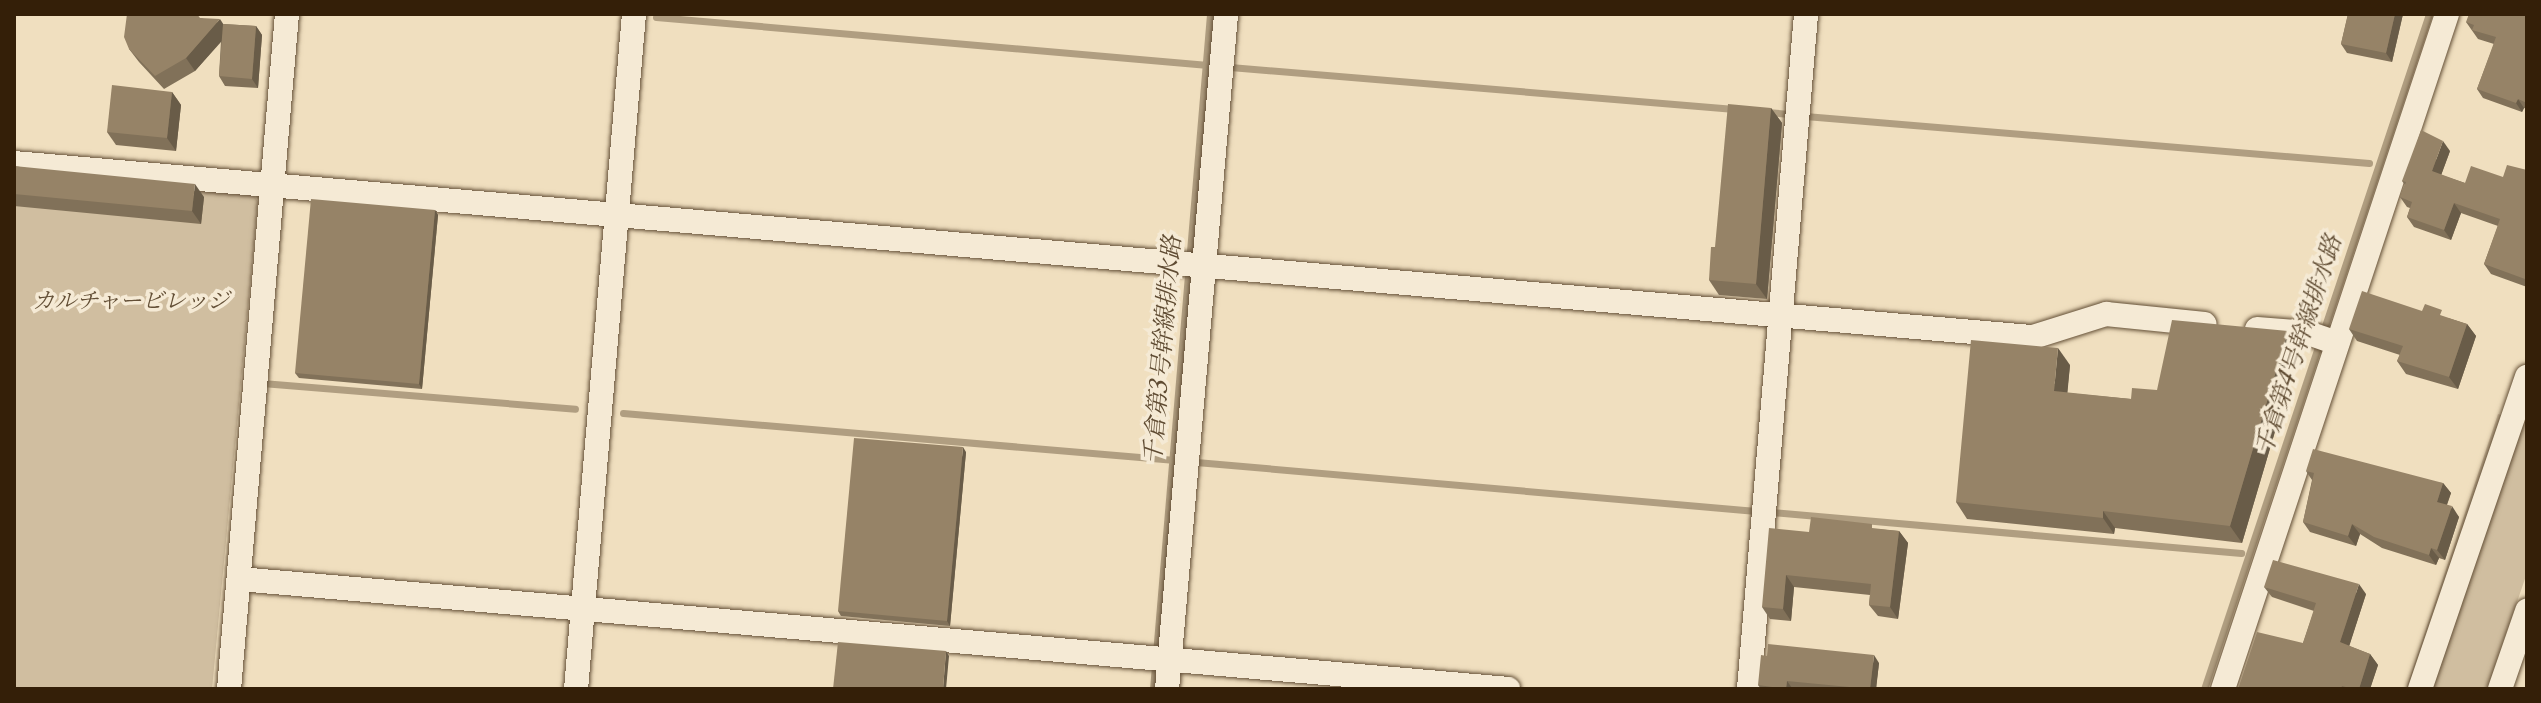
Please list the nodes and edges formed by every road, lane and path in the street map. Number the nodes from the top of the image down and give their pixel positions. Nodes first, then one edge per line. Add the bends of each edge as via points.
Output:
1 (287, 14) edge
2 (634, 14) edge
3 (1226, 14) edge
4 (1806, 14) edge
5 (2447, 14) edge
6 (14, 163) edge
7 (273, 186) junction
8 (617, 212) junction
9 (1194, 264) junction
10 (1781, 313) junction
11 (2328, 340) junction
12 (2527, 377) edge
13 (239, 579) junction
14 (583, 609) junction
15 (2527, 611) edge
16 (1160, 660) junction
17 (2527, 661) edge
18 (2502, 684) edge
19 (229, 689) edge
20 (576, 689) edge
21 (1167, 689) edge
22 (1508, 689) edge
23 (1749, 689) edge
24 (2223, 689) edge
25 (2420, 689) edge

1 - 7 street
2 - 8 street
3 - 9 street
4 - 10 street
5 - 11 street
6 - 7 street
7 - 8 street
7 - 13 street
8 - 9 street
8 - 14 street
9 - 10 street
9 - 16 street
10 - 11 street via 2033,337 2106,314
10 - 23 street
11 - 24 street
12 - 25 street
13 - 14 street
13 - 19 street
14 - 16 street
14 - 20 street
15 - 18 street
16 - 21 street
16 - 22 street
17 - 18 street

